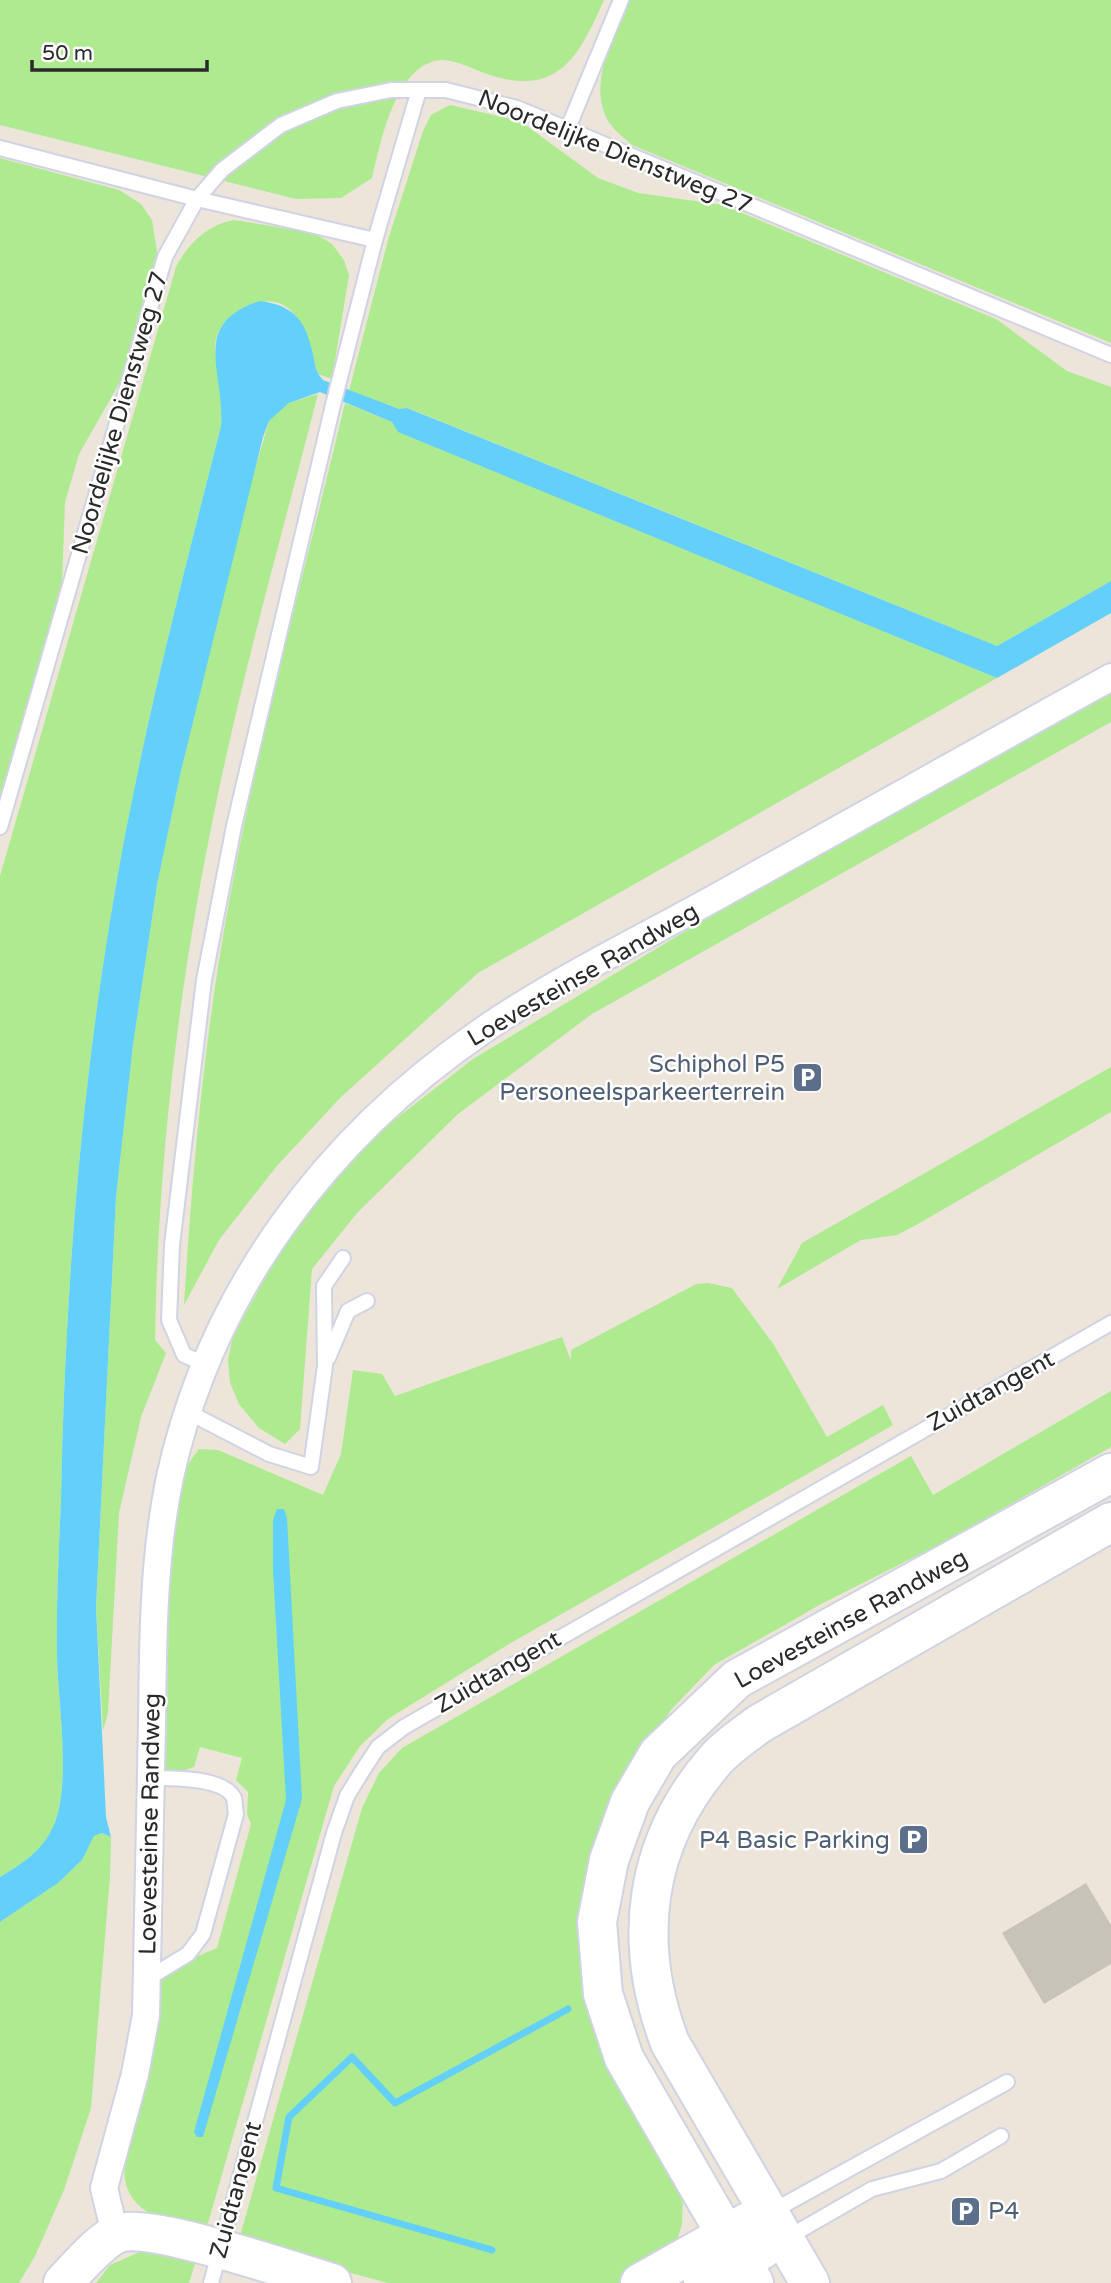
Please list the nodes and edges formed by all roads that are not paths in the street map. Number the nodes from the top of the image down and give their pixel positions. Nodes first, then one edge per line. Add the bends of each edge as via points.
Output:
1 (621, 0) edge
2 (419, 90) junction
3 (568, 128) junction
4 (0, 148) edge
5 (197, 200) junction
6 (375, 240) junction
7 (1111, 355) edge
8 (1111, 677) edge
9 (0, 827) edge
10 (343, 1258) dead end
11 (367, 1301) dead end
12 (1111, 1323) edge
13 (205, 1364) junction
14 (325, 1366) junction
15 (188, 1412) junction
16 (1111, 1473) edge
17 (1111, 1522) edge
18 (151, 1778) junction
19 (147, 1979) junction
20 (1007, 2082) dead end
21 (1001, 2136) dead end
22 (777, 2226) junction
23 (115, 2234) junction
24 (740, 2259) edge
25 (215, 2267) edge
26 (72, 2278) edge
27 (332, 2283) edge
28 (640, 2283) edge
29 (703, 2283) edge
30 (810, 2283) edge

1 - 3 lane
2 - 3 lane, Noordelijke Dienstweg 27 via 473,94
2 - 5 lane, Noordelijke Dienstweg 27 via 391,90 337,101 281,125 222,170
2 - 6 lane
3 - 7 lane, Noordelijke Dienstweg 27
4 - 5 lane
5 - 6 lane
5 - 9 lane, Noordelijke Dienstweg 27 via 165,257
6 - 13 lane via 234,826 202,993 172,1245 169,1320 184,1355
8 - 13 street, Loevesteinse Randweg via 540,996 433,1066 378,1112 298,1201 240,1292
10 - 14 lane via 324,1286
11 - 14 lane via 348,1311
12 - 25 lane, Zuidtangent via 577,1626 404,1727 378,1747 347,1796 334,1833
13 - 15 street, Loevesteinse Randweg
14 - 15 lane via 312,1467 269,1454
15 - 18 street, Loevesteinse Randweg via 171,1475 155,1593
16 - 24 street, Loevesteinse Randweg via 737,1679 658,1754 629,1802 609,1860 597,1922 603,1994 624,2058
17 - 22 street, Loevesteinse Randweg via 759,1724 719,1756 686,1800 663,1846 650,1892 646,1947 659,2015 670,2043
18 - 19 street, Loevesteinse Randweg
18 - 19 lane via 182,1778 225,1787 236,1814 203,1934 188,1954
19 - 23 street, Loevesteinse Randweg via 146,2015 135,2074 104,2188
20 - 22 lane
21 - 22 lane via 941,2171 872,2189
22 - 24 street
22 - 30 street, Loevesteinse Randweg
23 - 25 street via 162,2235
23 - 26 street
24 - 28 street
24 - 29 street
25 - 27 street

